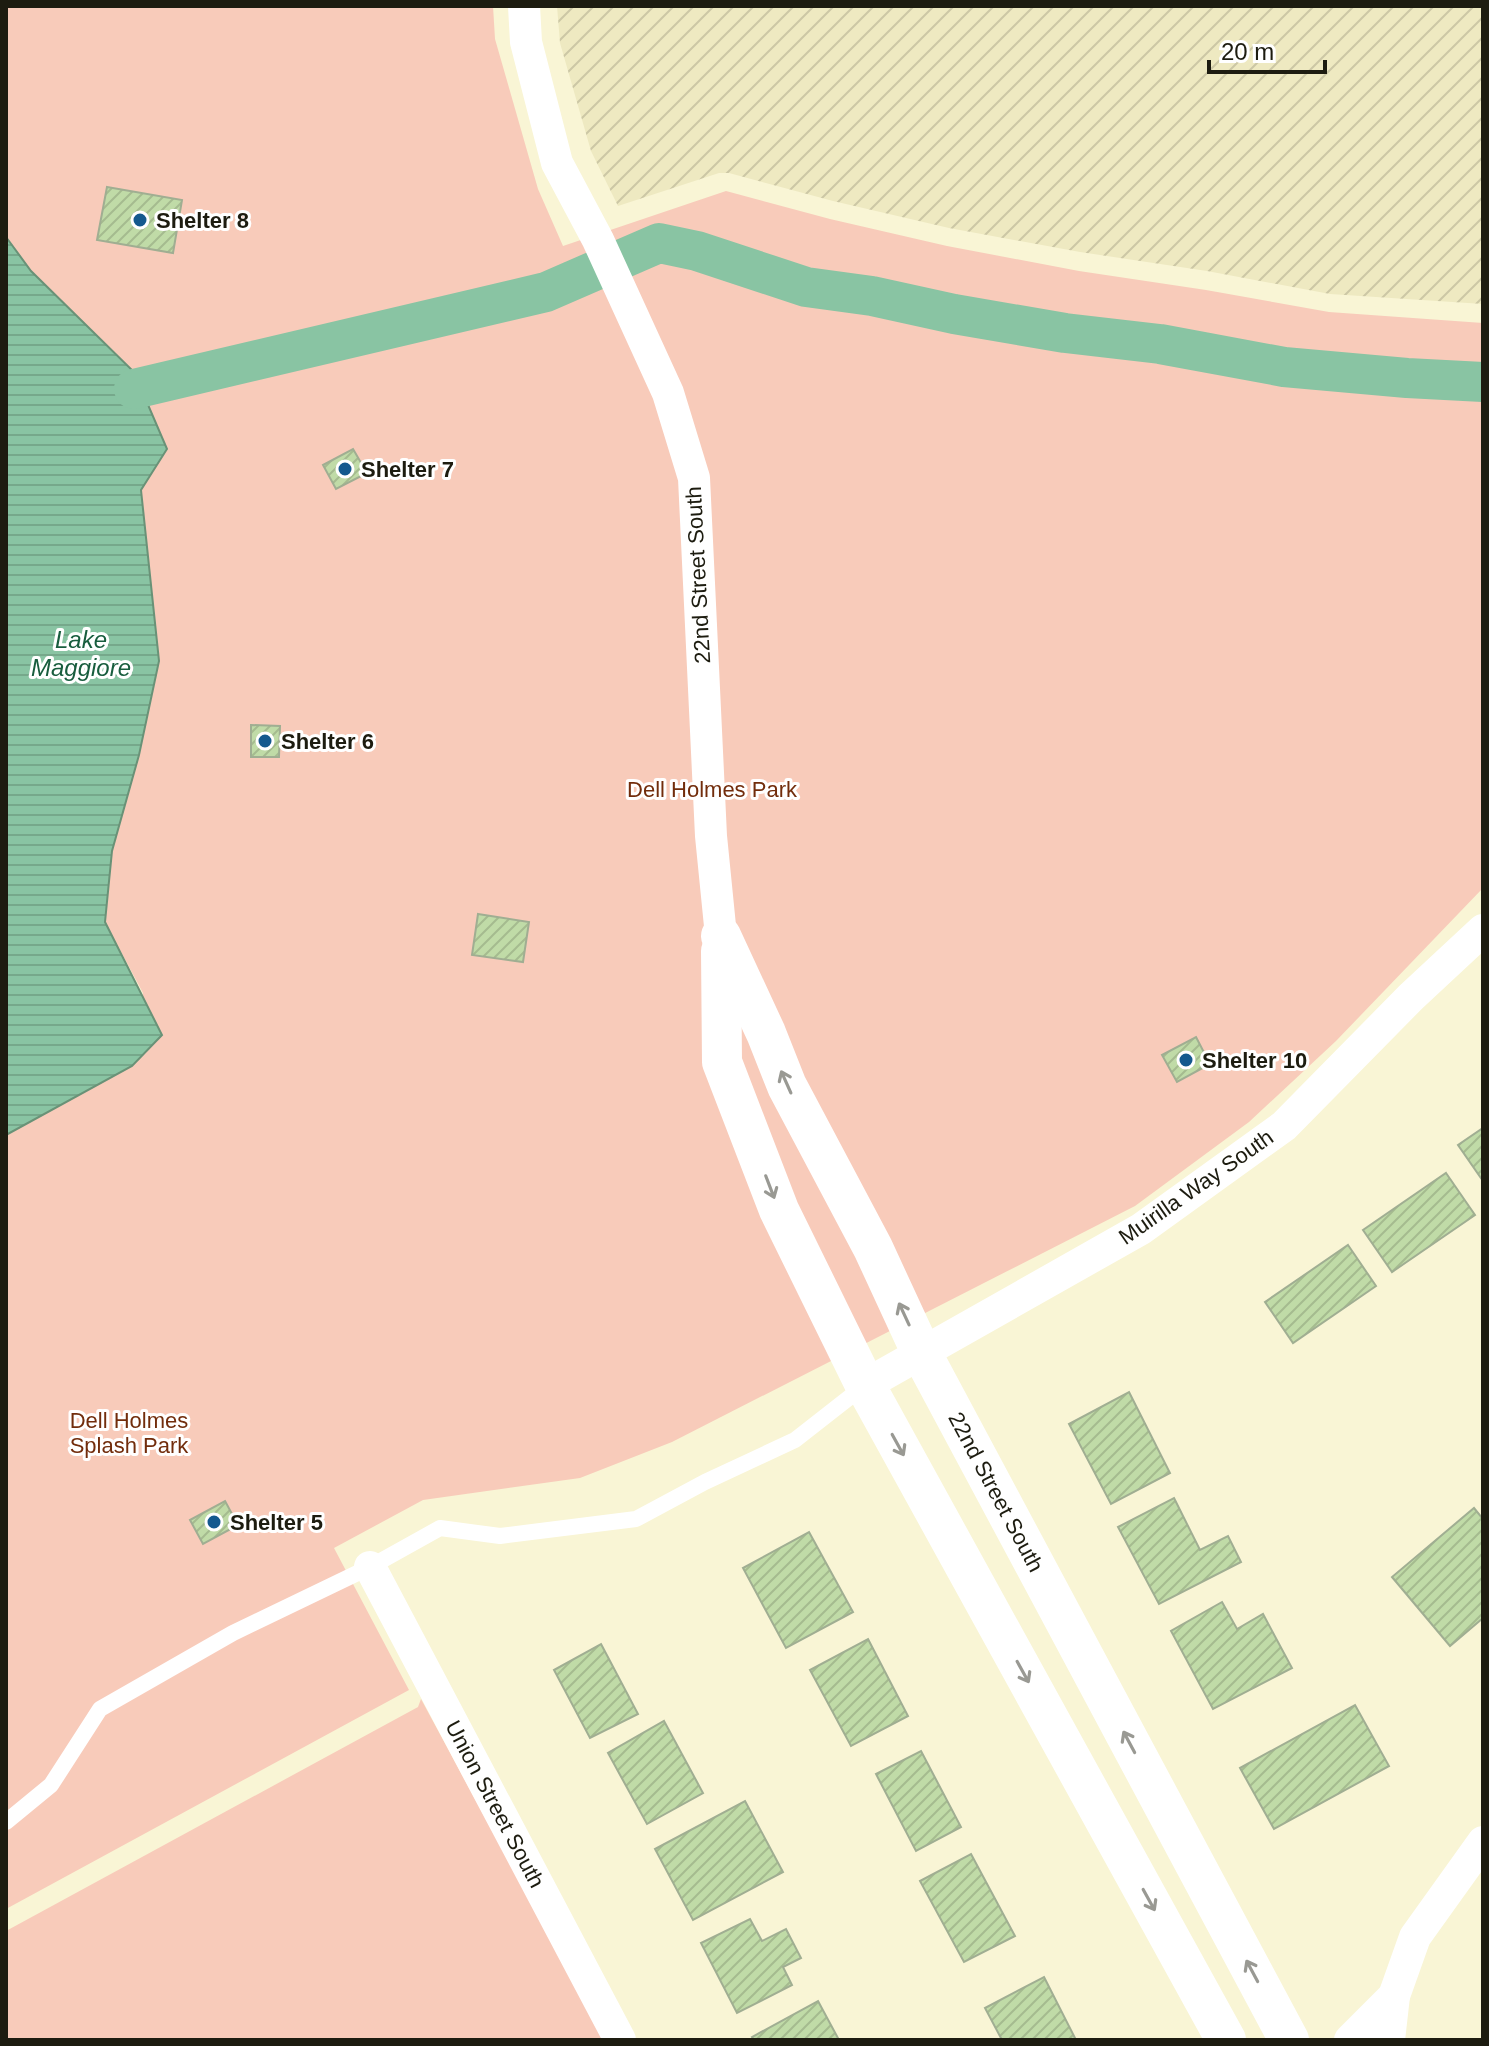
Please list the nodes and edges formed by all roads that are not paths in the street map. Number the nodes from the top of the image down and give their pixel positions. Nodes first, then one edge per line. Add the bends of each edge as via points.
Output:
1 (524, 6) edge
2 (1483, 930) edge
3 (721, 936) junction
4 (922, 1354) junction
5 (865, 1385) junction
6 (370, 1567) junction
7 (6, 1822) edge
8 (1483, 1842) edge
9 (1394, 1996) junction
10 (620, 2040) edge
11 (1226, 2040) edge
12 (1289, 2040) edge
13 (1350, 2040) edge
14 (1389, 2040) edge

1 - 3 street, 22nd Street South via 526,42 557,163 668,393 694,478 711,836
2 - 4 street, Muirilla Way South via 1284,1126 1141,1229
4 -> 3 street, 22nd Street South via 787,1086
3 -> 5 street, 22nd Street South via 722,1062 779,1210
4 - 5 street, Muirilla Way South
12 -> 4 street, 22nd Street South
5 - 6 lane via 795,1440 636,1519 500,1536 440,1528
5 -> 11 street, 22nd Street South
6 - 7 lane via 233,1633 100,1709 51,1785
6 - 10 street, Union Street South
8 - 9 street via 1415,1937
9 - 13 street
9 - 14 street

